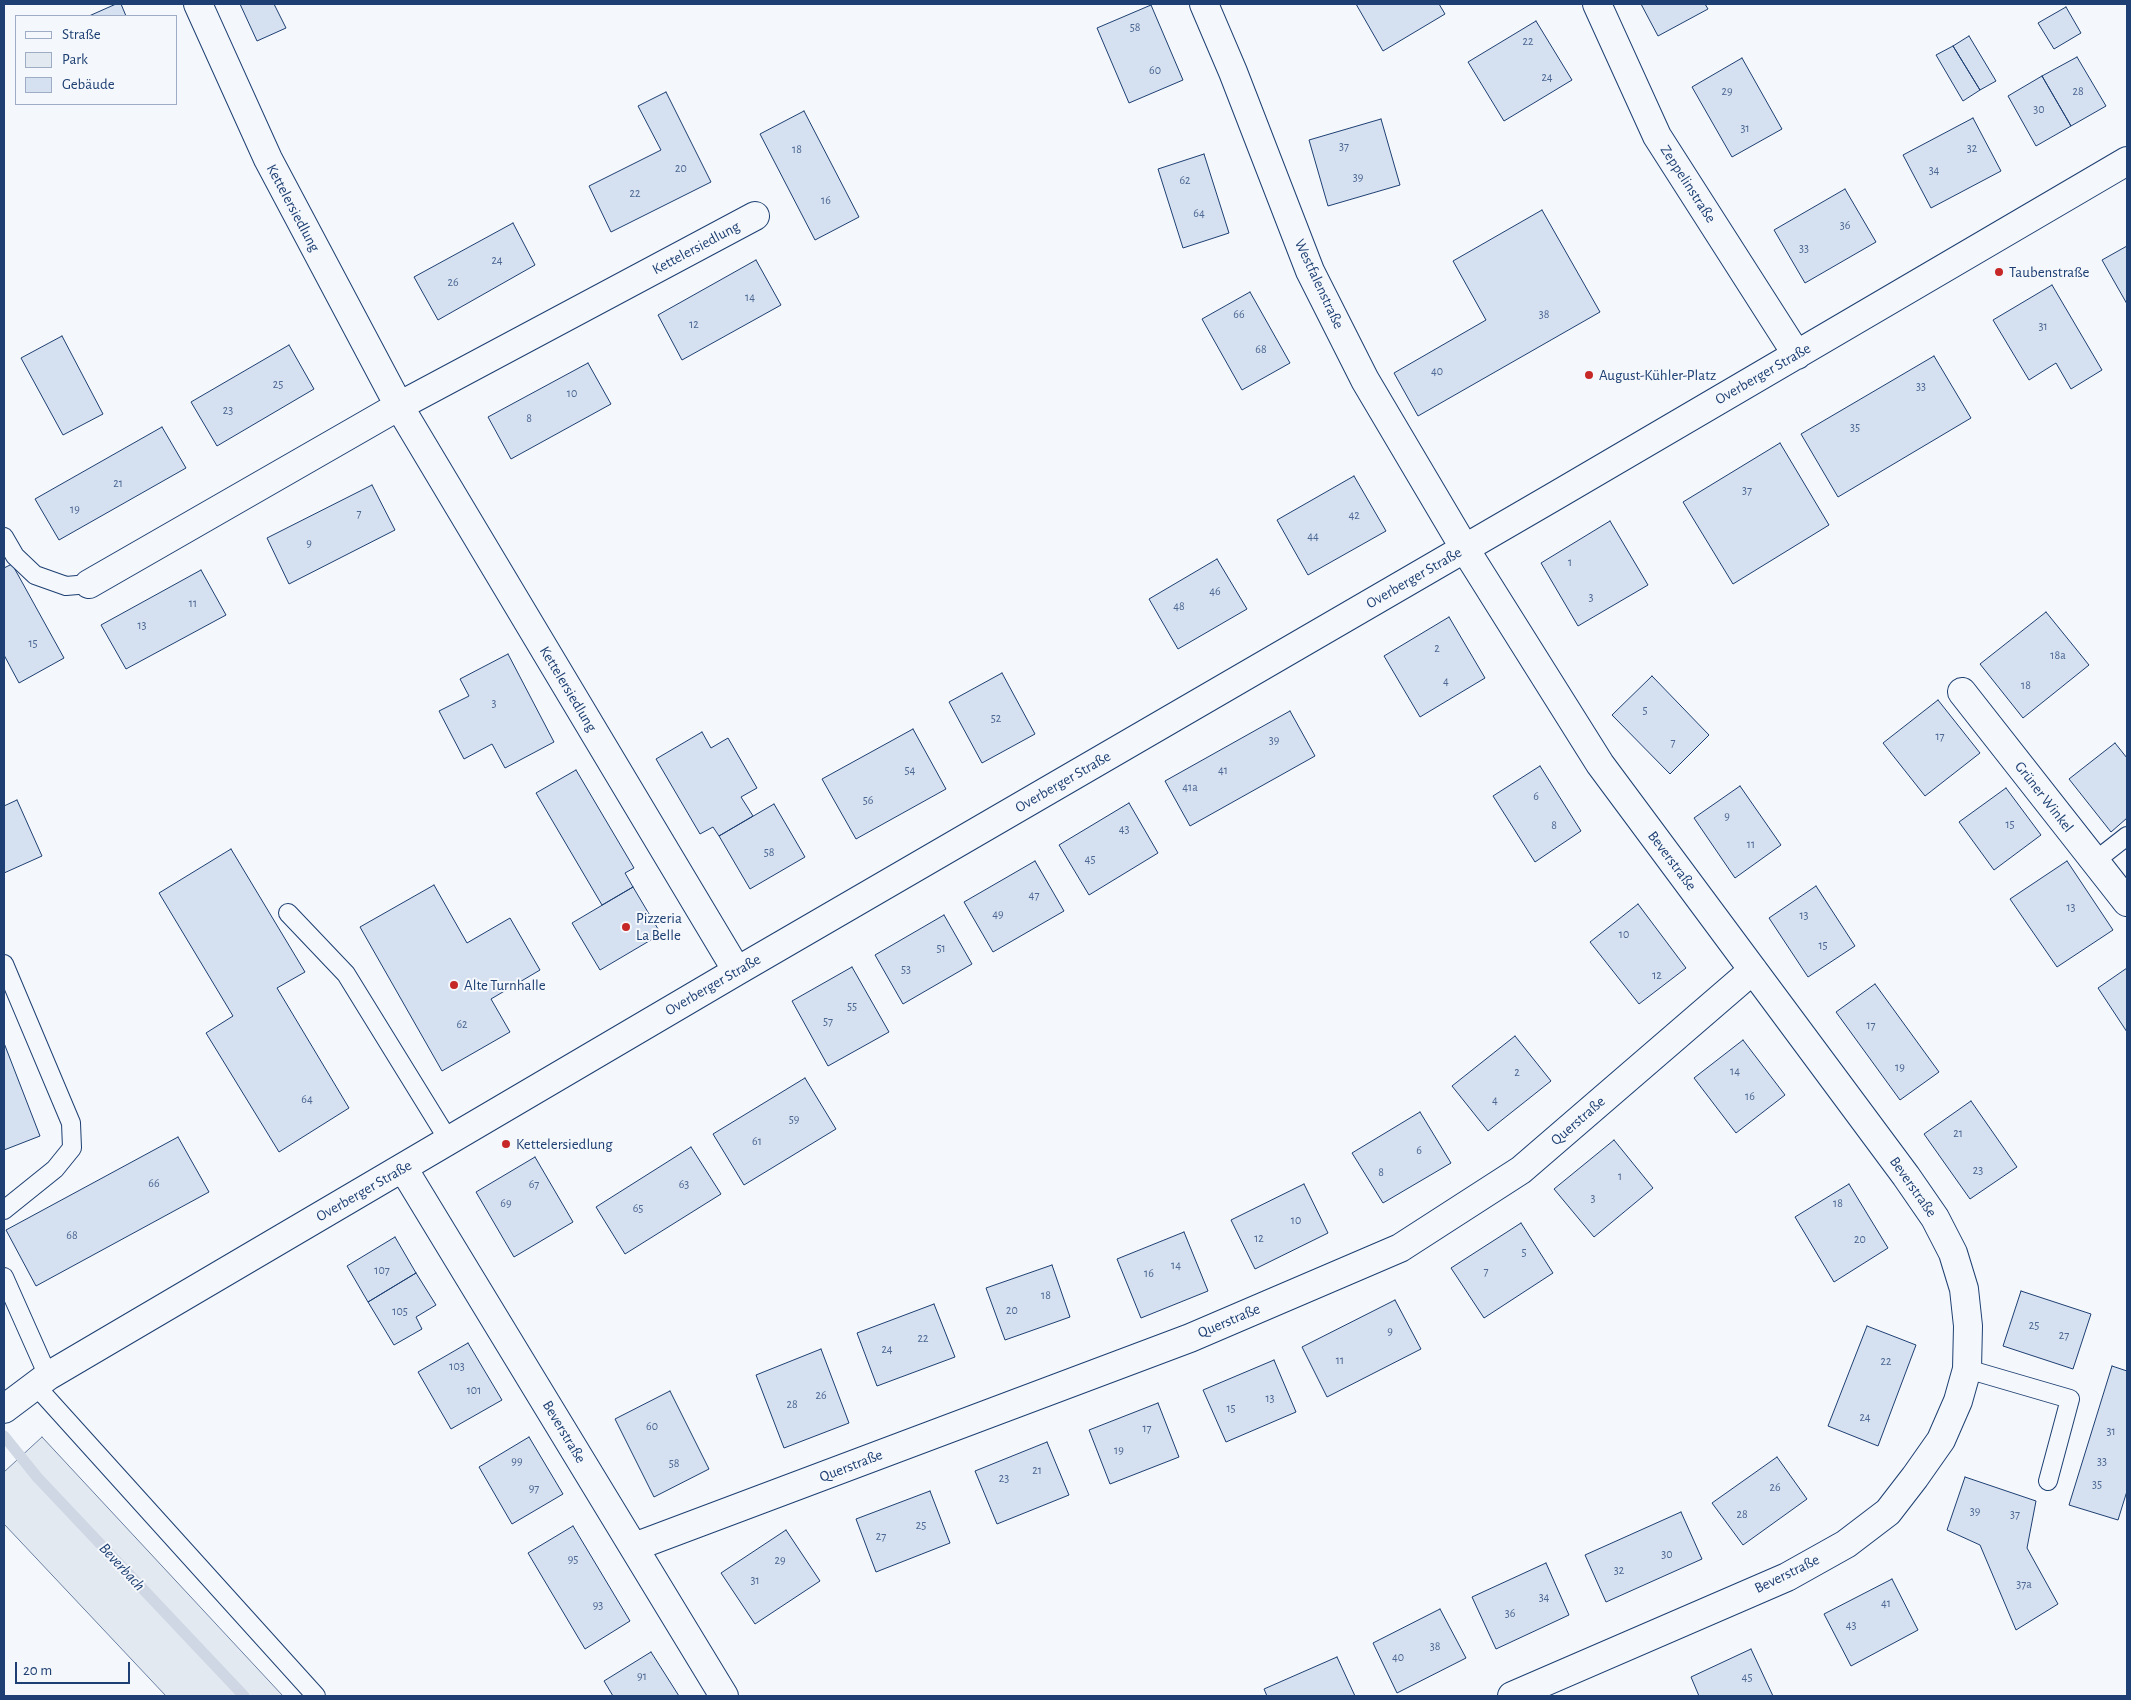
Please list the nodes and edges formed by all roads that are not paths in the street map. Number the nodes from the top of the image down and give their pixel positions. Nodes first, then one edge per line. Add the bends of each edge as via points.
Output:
1 (198, 4) edge
2 (1204, 4) edge
3 (1597, 4) edge
4 (2127, 161) edge
5 (755, 216) dead end
6 (1797, 355) junction
7 (398, 406) junction
8 (4, 537) edge
9 (1464, 548) junction
10 (89, 584) joint
11 (1962, 692) dead end
12 (2127, 836) edge
13 (2095, 861) junction
14 (2127, 902) edge
15 (288, 912) dead end
16 (4, 964) edge
17 (1753, 970) junction
18 (737, 971) junction
19 (448, 1141) junction
20 (403, 1168) junction
21 (4, 1210) edge
22 (4, 1278) edge
23 (1967, 1369) junction
24 (27, 1392) edge
25 (2048, 1482) dead end
26 (634, 1547) junction
27 (316, 1696) edge
28 (724, 1696) edge
29 (1512, 1696) edge

1 - 7 street, Kettelersiedlung via 268,159
2 - 9 street, Westfalenstraße via 1310,271 1365,380
3 - 6 street, Zeppelinstraße via 1657,136
4 - 6 street, Overberger Straße
5 - 7 street, Kettelersiedlung
6 - 9 street, Overberger Straße
7 - 10 street, Kettelersiedlung
7 - 18 street, Kettelersiedlung
8 - 10 lane via 15,556 35,575 66,586
9 - 17 street, Beverstraße via 1600,764
9 - 18 street, Overberger Straße
11 - 13 street, Grüner Winkel
12 - 13 lane
13 - 14 street, Grüner Winkel
15 - 19 lane via 346,974
16 - 21 lane via 71,1123 72,1148 55,1169
17 - 23 street, Beverstraße via 1935,1218 1953,1253 1964,1289 1968,1326
17 - 26 street, Querstraße via 1521,1170 1400,1248 1190,1338
18 - 19 street, Overberger Straße
19 - 20 street, Overberger Straße
20 - 24 street, Overberger Straße
20 - 26 street, Beverstraße
22 - 24 lane
23 - 25 lane via 2070,1399
23 - 29 street, Beverstraße via 1958,1401 1941,1440 1915,1478 1888,1512 1846,1544 1787,1576
24 - 27 lane
26 - 28 street, Beverstraße

